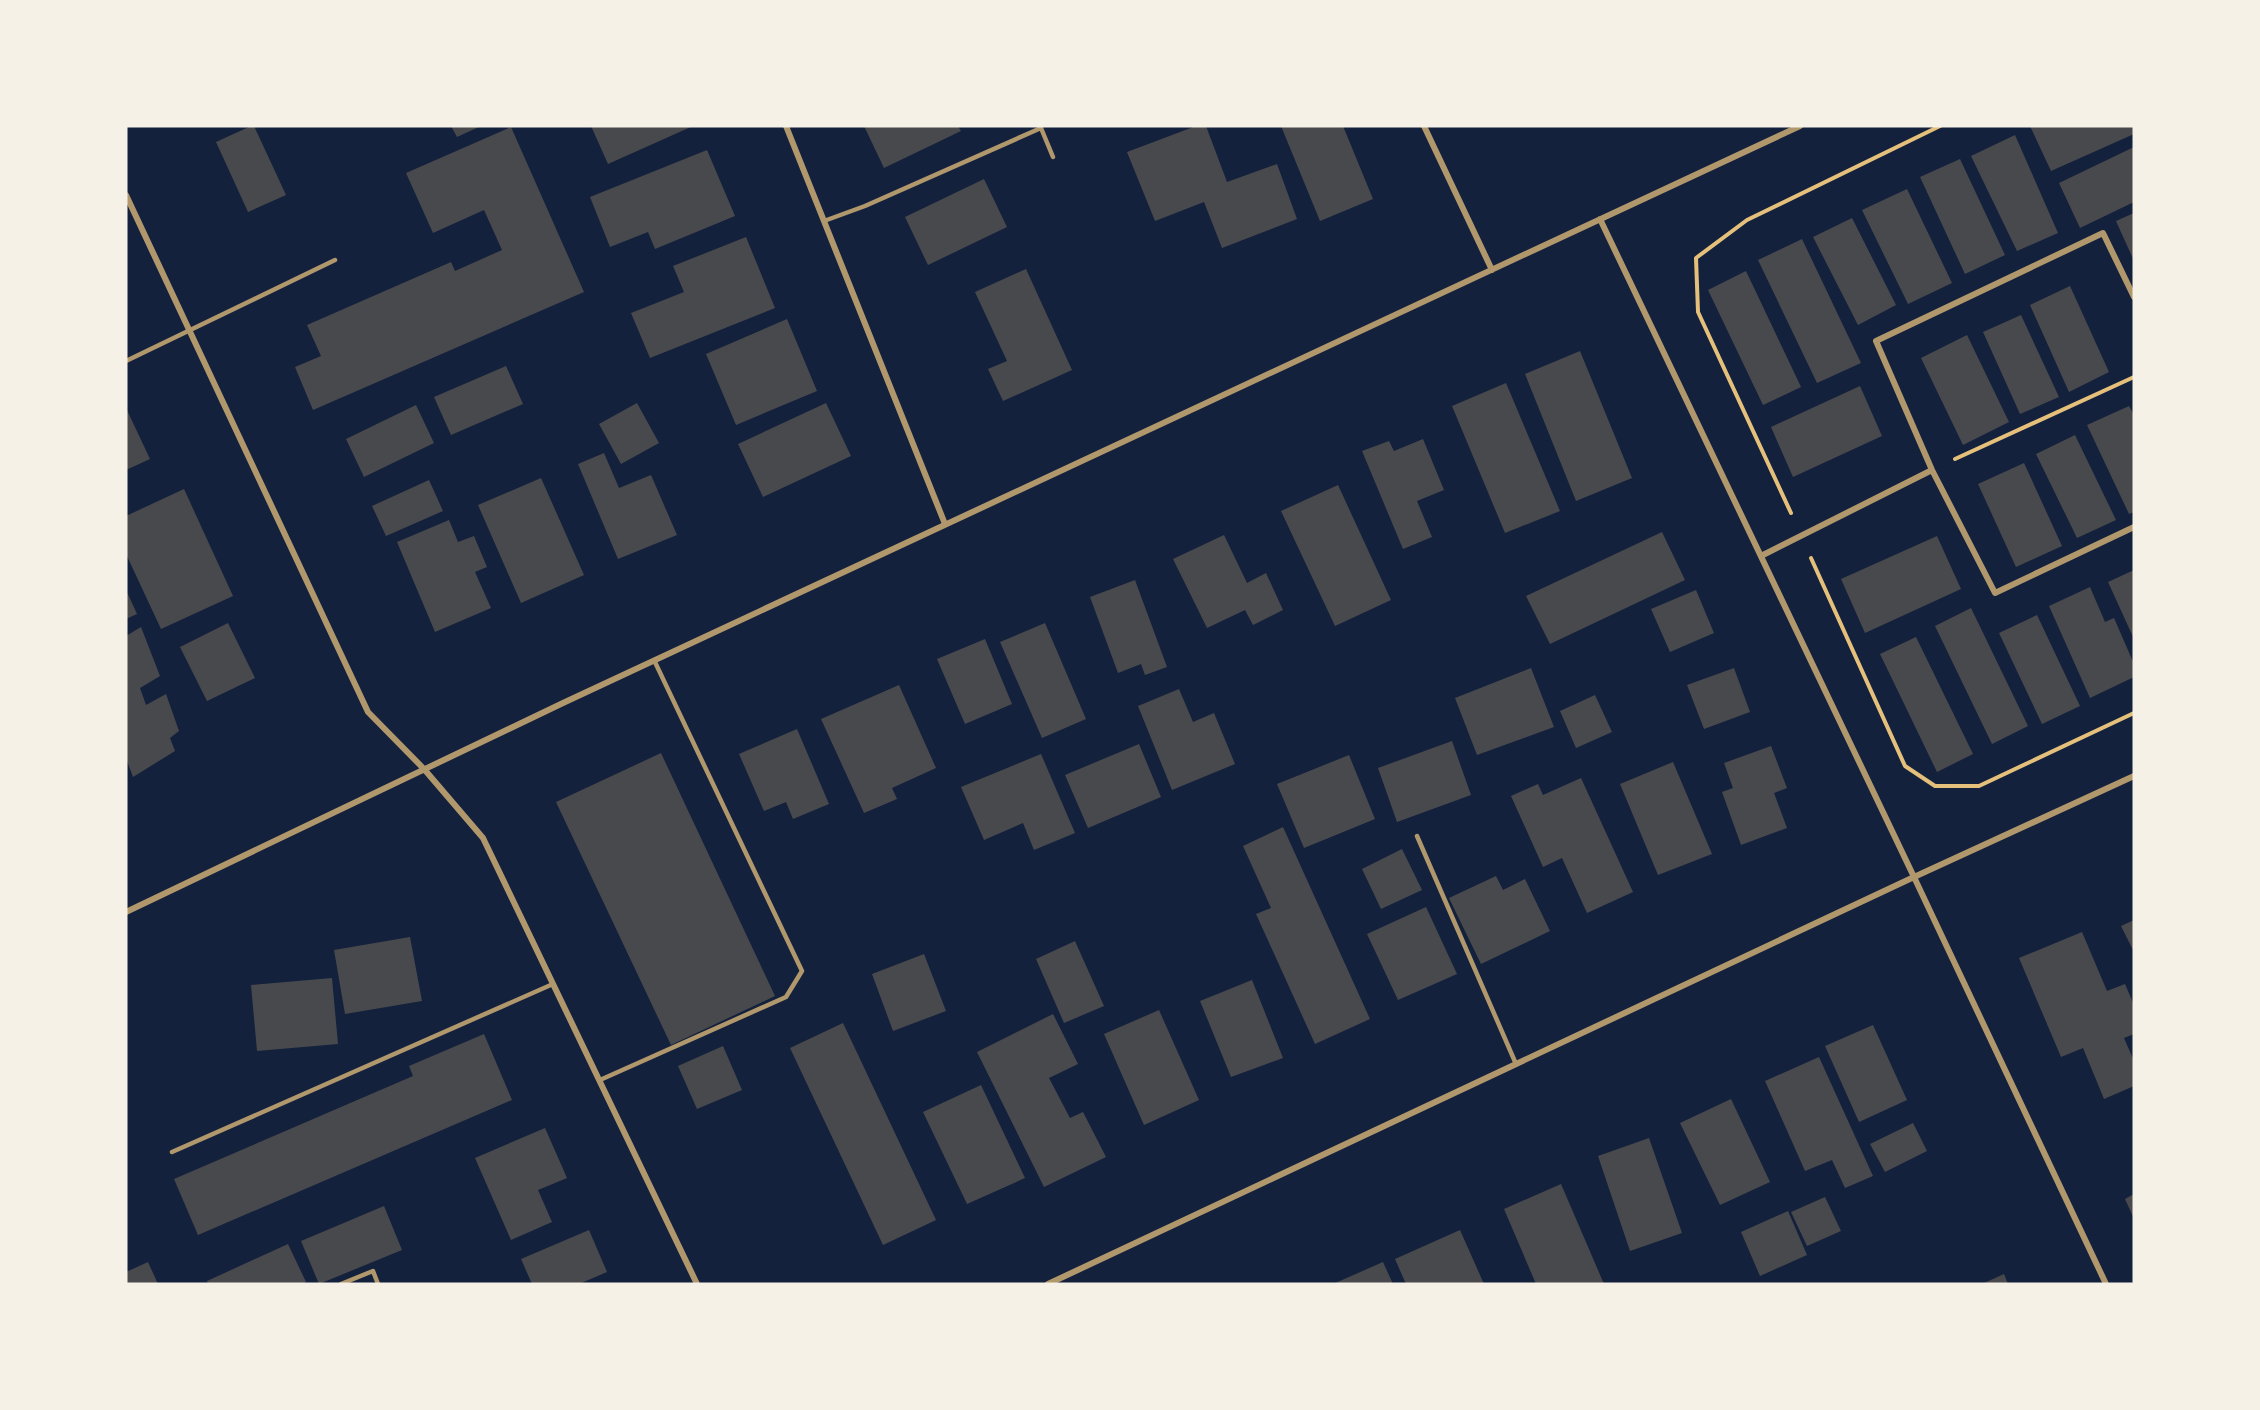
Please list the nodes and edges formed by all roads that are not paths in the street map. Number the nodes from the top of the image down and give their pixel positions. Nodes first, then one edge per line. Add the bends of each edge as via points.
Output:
1 (786, 126) edge
2 (1424, 126) edge
3 (1800, 126) edge
4 (1053, 157) dead end
5 (126, 195) edge
6 (1600, 219) junction
7 (824, 221) junction
8 (335, 260) dead end
9 (1491, 270) junction
10 (2134, 297) edge
11 (189, 330) junction
12 (126, 361) edge
13 (1932, 470) junction
14 (945, 524) junction
15 (2134, 527) edge
16 (1761, 556) junction
17 (654, 660) junction
18 (424, 769) junction
19 (2134, 776) edge
20 (1417, 836) dead end
21 (1914, 877) junction
22 (126, 912) edge
23 (553, 984) junction
24 (1516, 1064) junction
25 (600, 1080) junction
26 (172, 1152) dead end
27 (341, 1284) edge
28 (378, 1284) edge
29 (697, 1284) edge
30 (1048, 1284) edge
31 (2106, 1284) edge

1 - 7 street
2 - 9 street
3 - 6 street
4 - 7 lane via 1041,128
5 - 11 street
6 - 9 street
6 - 16 street
7 - 14 street
8 - 11 lane
9 - 14 street
10 - 13 street via 2103,233 1876,341
11 - 12 lane
11 - 18 street via 368,712
13 - 15 street via 1995,593
13 - 16 street
14 - 17 street
16 - 21 street
17 - 18 street
17 - 25 lane via 802,971 786,997
18 - 22 street
18 - 23 street via 483,838
19 - 21 street
20 - 24 lane
21 - 24 street
21 - 31 street
23 - 25 street
23 - 26 lane
24 - 30 street
25 - 29 street
27 - 28 lane via 373,1271

